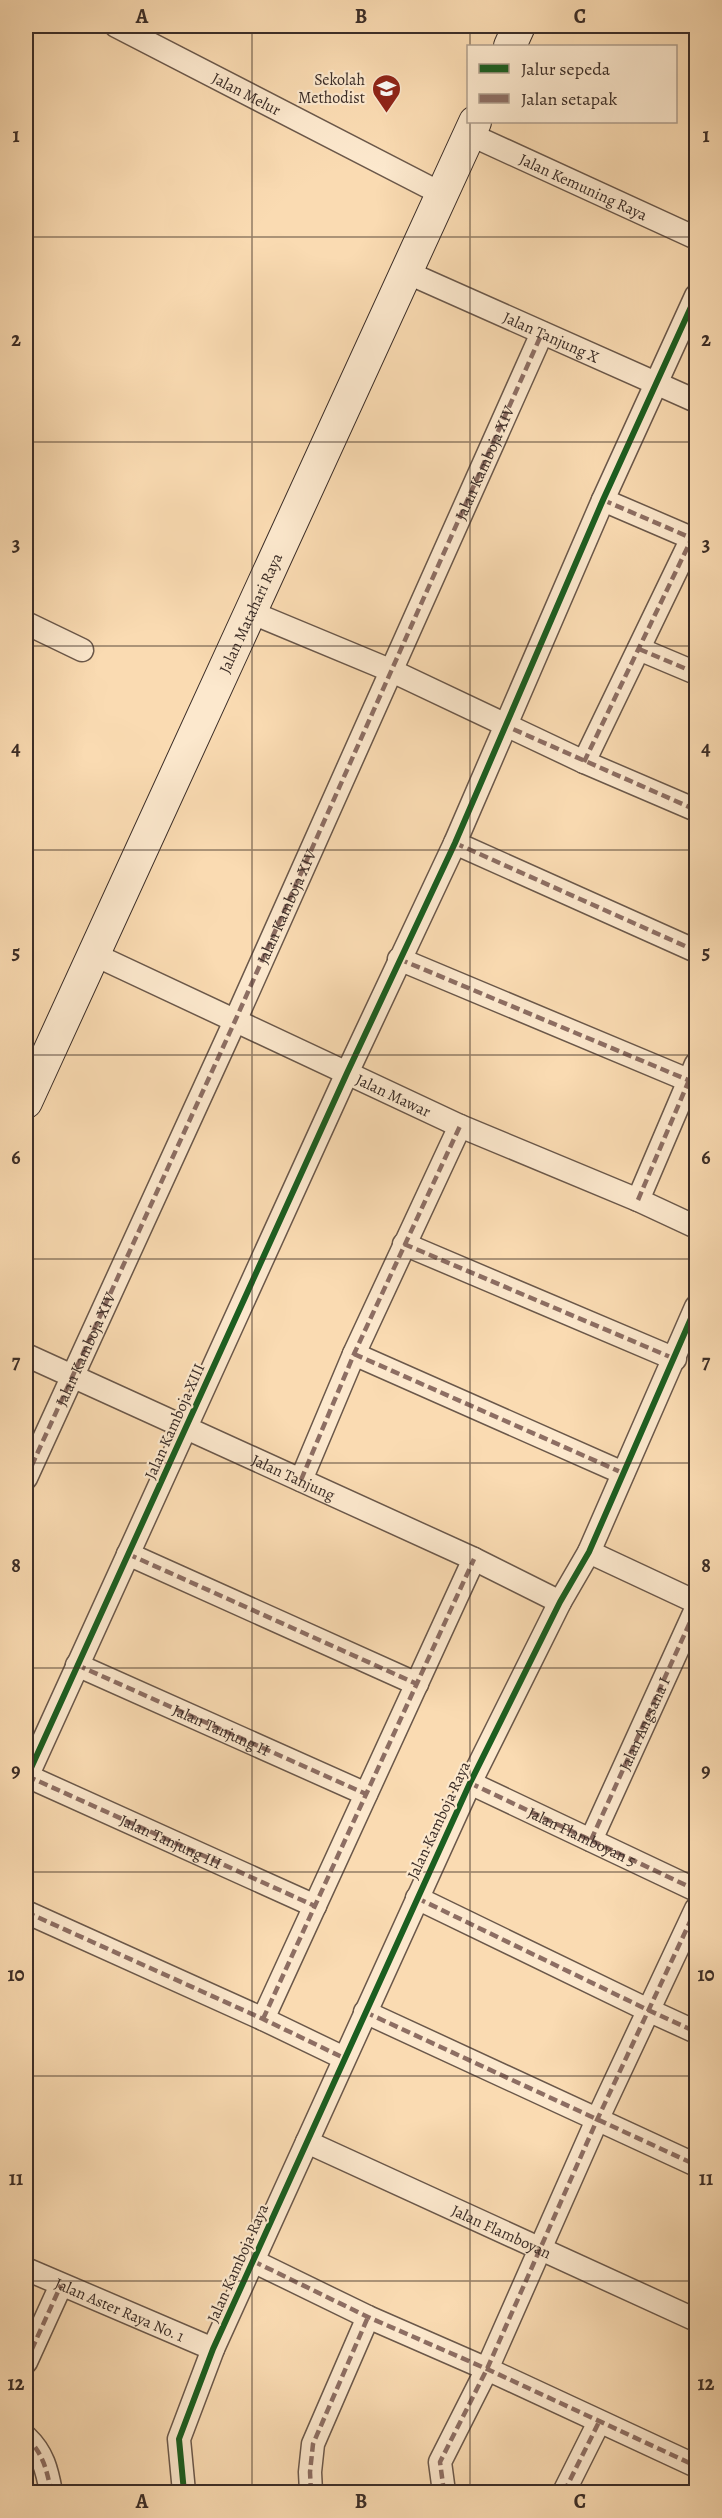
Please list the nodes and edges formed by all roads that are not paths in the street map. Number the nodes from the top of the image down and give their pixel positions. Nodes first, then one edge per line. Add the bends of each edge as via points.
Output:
1 (519, 26) edge
2 (122, 27) edge
3 (510, 45) edge
4 (472, 128) edge
5 (442, 194) junction
6 (696, 238) edge
7 (406, 272) junction
8 (696, 296) edge
9 (542, 333) junction
10 (656, 384) junction
11 (696, 401) edge
12 (603, 500) junction
13 (694, 539) edge
14 (250, 612) junction
15 (26, 623) edge
16 (639, 649) junction
17 (82, 650) dead end
18 (392, 671) junction
19 (696, 673) edge
20 (506, 726) junction
21 (584, 762) junction
22 (696, 810) edge
23 (455, 843) junction
24 (696, 951) edge
25 (93, 954) junction
26 (399, 959) junction
27 (235, 1021) junction
28 (692, 1072) edge
29 (346, 1073) junction
30 (26, 1102) edge
31 (460, 1126) junction
32 (639, 1200) junction
33 (696, 1227) edge
34 (404, 1244) junction
35 (696, 1307) edge
36 (354, 1354) junction
37 (26, 1355) edge
38 (675, 1359) junction
39 (72, 1377) junction
40 (186, 1428) junction
41 (623, 1473) junction
42 (26, 1478) edge
43 (301, 1480) junction
44 (589, 1552) junction
45 (128, 1554) junction
46 (474, 1559) junction
47 (560, 1602) junction
48 (696, 1602) edge
49 (696, 1609) edge
50 (76, 1665) junction
51 (417, 1684) junction
52 (26, 1777) edge
53 (470, 1783) junction
54 (366, 1794) junction
55 (591, 1840) junction
56 (696, 1890) edge
57 (417, 1898) junction
58 (315, 1906) junction
59 (696, 1909) edge
60 (26, 1912) edge
61 (648, 2010) junction
62 (365, 2012) junction
63 (263, 2019) junction
64 (696, 2032) edge
65 (344, 2058) junction
66 (597, 2120) junction
67 (307, 2142) junction
68 (696, 2165) edge
69 (541, 2249) junction
70 (253, 2261) junction
71 (26, 2269) edge
72 (62, 2285) junction
73 (368, 2317) junction
74 (696, 2319) edge
75 (213, 2349) junction
76 (26, 2362) edge
77 (487, 2369) junction
78 (599, 2422) junction
79 (26, 2437) edge
80 (696, 2466) edge
81 (51, 2493) edge
82 (184, 2493) edge
83 (311, 2493) edge
84 (444, 2493) edge
85 (564, 2493) edge

1 - 3 street
2 - 5 street, Jalan Melur
4 - 5 street, Jalan Matahari Raya
4 - 6 street, Jalan Kemuning Raya
5 - 7 street, Jalan Matahari Raya
7 - 9 street, Jalan Tanjung X
7 - 14 street, Jalan Matahari Raya
8 - 10 street, Jalan Kamboja XIII
9 - 10 street, Jalan Tanjung X
9 - 18 street, Jalan Kamboja XIV
10 - 11 street, Jalan Tanjung X
10 - 12 street, Jalan Kamboja XIII
12 - 13 street
12 - 20 street, Jalan Kamboja XIII
13 - 16 street
14 - 18 street
14 - 25 street, Jalan Matahari Raya
15 - 17 street
16 - 19 street
16 - 21 street
18 - 20 street
18 - 27 street, Jalan Kamboja XIV
20 - 21 street
20 - 23 street, Jalan Kamboja XIII
21 - 22 street
23 - 24 street
23 - 26 street, Jalan Kamboja XIII
25 - 27 street, Jalan Mawar
25 - 30 street, Jalan Matahari Raya
26 - 28 street
26 - 29 street, Jalan Kamboja XIII
27 - 29 street, Jalan Mawar
27 - 39 street, Jalan Kamboja XIV
28 - 32 street
29 - 31 street, Jalan Mawar
29 - 40 street, Jalan Kamboja XIII
31 - 32 street, Jalan Mawar
31 - 34 street
32 - 33 street, Jalan Mawar
34 - 36 street
34 - 38 street
35 - 38 street, Jalan Kamboja Raya
36 - 41 street
36 - 43 street
37 - 39 street, Jalan Tanjung
38 - 41 street, Jalan Kamboja Raya
39 - 40 street, Jalan Tanjung
39 - 42 street, Jalan Kamboja XIV
40 - 43 street, Jalan Tanjung
40 - 45 street, Jalan Kamboja XIII
41 - 44 street, Jalan Kamboja Raya
43 - 46 street, Jalan Tanjung
44 - 47 street, Jalan Kamboja Raya
44 - 48 street
45 - 50 street, Jalan Kamboja XIII
45 - 51 street
46 - 47 street, Jalan Tanjung
46 - 51 street
47 - 53 street, Jalan Kamboja Raya
49 - 55 street, Jalan Angsana I
50 - 52 street, Jalan Kamboja XIII
50 - 54 street, Jalan Tanjung II
51 - 54 street
52 - 58 street, Jalan Tanjung III
53 - 55 street, Jalan Flamboyan 5
53 - 57 street, Jalan Kamboja Raya
54 - 58 street
55 - 56 street, Jalan Flamboyan 5
57 - 61 street
57 - 62 street, Jalan Kamboja Raya
58 - 63 street
59 - 61 street
60 - 63 street
61 - 64 street
61 - 66 street
62 - 65 street, Jalan Kamboja Raya
62 - 66 street
63 - 65 street
65 - 67 street, Jalan Kamboja Raya
66 - 68 street
66 - 69 street
67 - 69 street, Jalan Flamboyan
67 - 70 street, Jalan Kamboja Raya
69 - 74 street, Jalan Flamboyan
69 - 77 street
70 - 73 street
70 - 75 street, Jalan Kamboja Raya
71 - 72 street, Jalan Aster Raya No. 1
72 - 75 street, Jalan Aster Raya No. 1
72 - 76 street
73 - 77 street
73 - 83 street via 313,2444
75 - 82 street, Jalan Kamboja Raya via 178,2439
77 - 78 street
77 - 84 street via 440,2462
78 - 80 street
78 - 85 street
79 - 81 street via 46,2465

